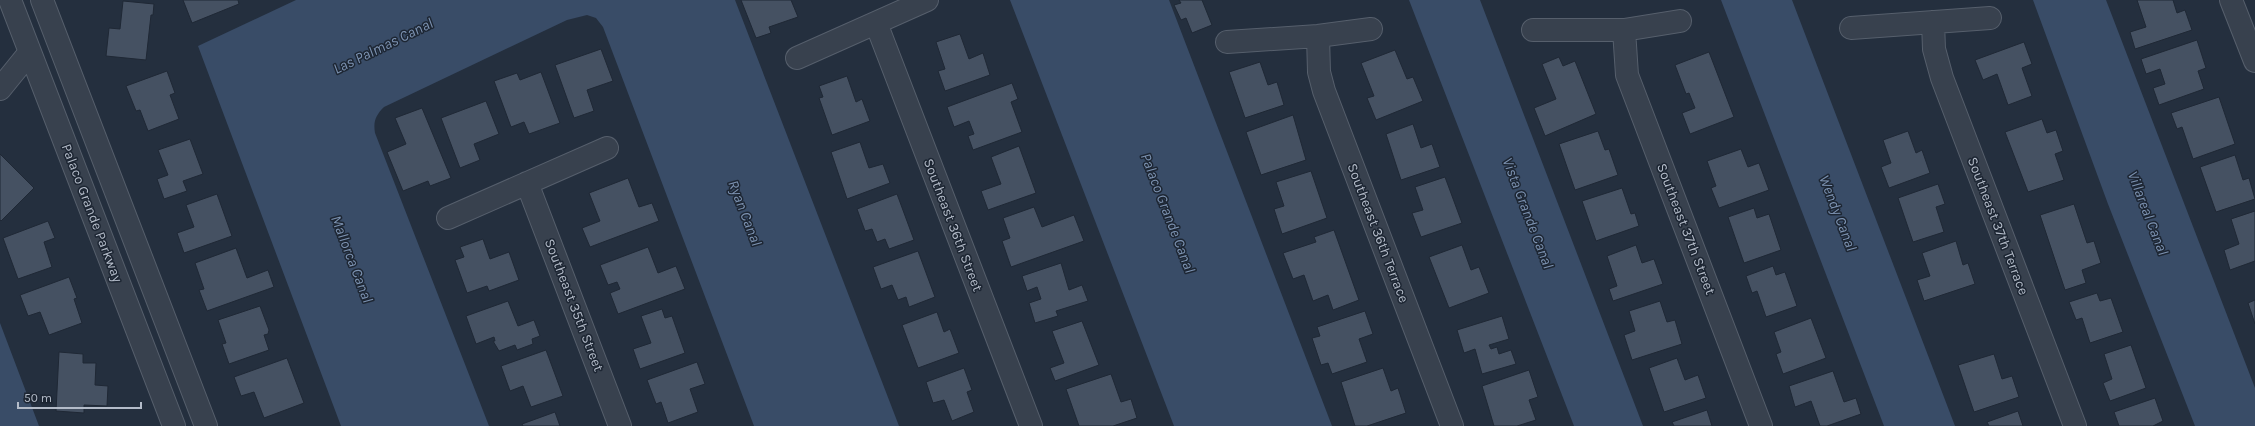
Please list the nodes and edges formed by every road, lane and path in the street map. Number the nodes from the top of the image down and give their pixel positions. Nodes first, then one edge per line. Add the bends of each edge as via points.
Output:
1 (10, 0) edge
2 (41, 0) edge
3 (927, 0) edge
4 (2231, 0) edge
5 (1990, 18) dead end
6 (1680, 21) dead end
7 (1933, 22) junction
8 (876, 23) junction
9 (1851, 28) dead end
10 (1371, 29) dead end
11 (1533, 30) dead end
12 (1624, 30) junction
13 (1318, 36) junction
14 (1227, 42) dead end
15 (30, 52) junction
16 (797, 58) dead end
17 (66, 61) junction
18 (2255, 61) edge
19 (0, 89) edge
20 (607, 148) dead end
21 (527, 183) junction
22 (448, 218) dead end
23 (174, 426) edge
24 (206, 426) edge
25 (620, 426) edge
26 (1031, 426) edge
27 (1452, 426) edge
28 (1761, 426) edge
29 (2075, 426) edge

1 - 15 street, Palaco Grande Parkway
2 - 15 street
2 - 17 street
3 - 8 street
4 - 18 street
5 - 7 street
6 - 12 street
7 - 9 street
7 - 29 street, Southeast 37th Terrace via 1934,49 1942,78
8 - 16 street
8 - 26 street, Southeast 36th Street
10 - 13 street
11 - 12 street
12 - 28 street, Southeast 37th Street via 1627,75
13 - 14 street
13 - 27 street, Southeast 36th Terrace via 1319,72 1324,91
15 - 17 street
15 - 19 street
15 - 23 street, Palaco Grande Parkway
17 - 24 street
20 - 21 street
21 - 22 street
21 - 25 street, Southeast 35th Street

